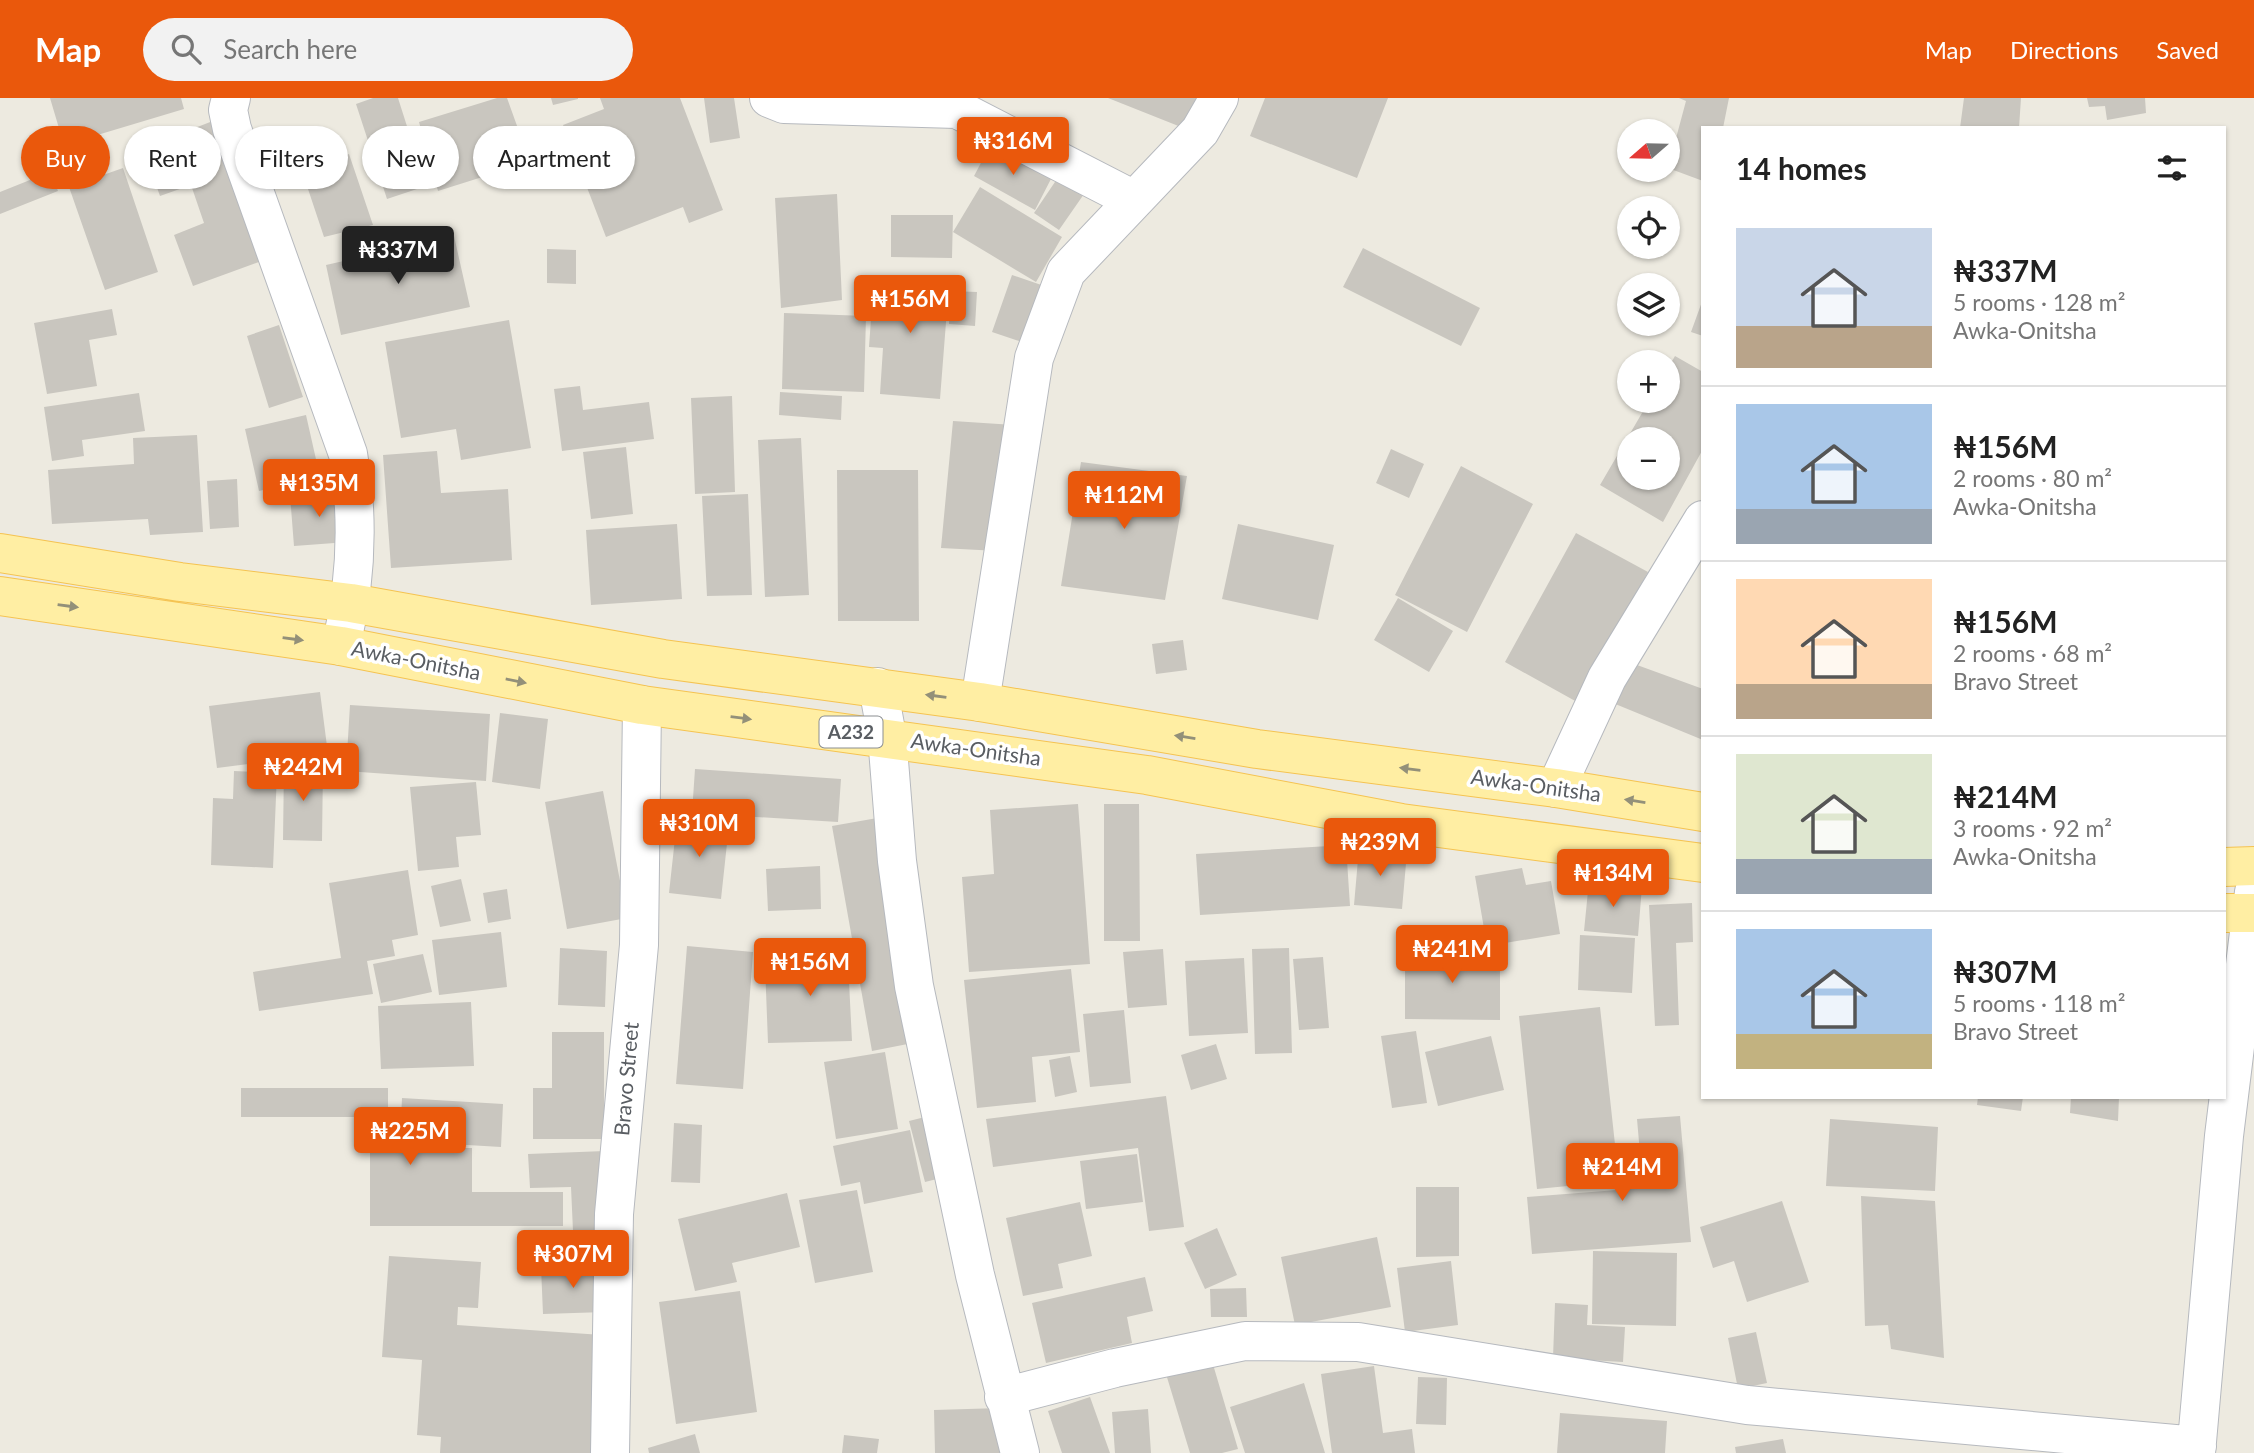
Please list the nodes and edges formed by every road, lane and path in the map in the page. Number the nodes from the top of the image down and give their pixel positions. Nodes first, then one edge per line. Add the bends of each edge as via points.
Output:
1 (231, 98) edge
2 (769, 98) edge
3 (1219, 98) edge
4 (1132, 199) junction
5 (1701, 523) edge
6 (0, 552) edge
7 (0, 596) edge
8 (351, 603) junction
9 (341, 646) junction
10 (878, 687) junction
11 (980, 702) junction
12 (642, 705) junction
13 (887, 736) junction
14 (1556, 788) junction
15 (1701, 812) edge
16 (1701, 863) edge
17 (2254, 866) edge
18 (2226, 867) edge
19 (2246, 908) edge
20 (1004, 1397) junction
21 (2197, 1450) edge
22 (610, 1453) edge
23 (1020, 1453) edge

1 - 8 street via 232,129 348,454 356,502
2 - 4 street via 784,104 957,109
3 - 4 street via 1200,131
4 - 11 street via 1066,272 1034,358
5 - 14 street via 1607,678
6 - 8 main road, Awka-Onitsha / A232 via 180,582
7 -> 9 main road, Awka-Onitsha / A232
8 - 9 street
8 - 10 main road, Awka-Onitsha / A232 via 663,659
9 -> 12 main road, Awka-Onitsha / A232
11 -> 10 main road, Awka-Onitsha / A232
10 - 13 street
14 -> 11 main road, Awka-Onitsha / A232 via 1257,749
12 -> 13 main road, Awka-Onitsha / A232
12 - 22 street, Bravo Street via 639,946 614,1214
13 - 16 main road, Awka-Onitsha / A232 via 1147,775 1401,824
13 - 20 street via 914,986
15 -> 14 main road, Awka-Onitsha / A232
17 - 18 main road
19 - 21 street
20 - 21 street via 1245,1341 1358,1342 1747,1405
20 - 23 street

